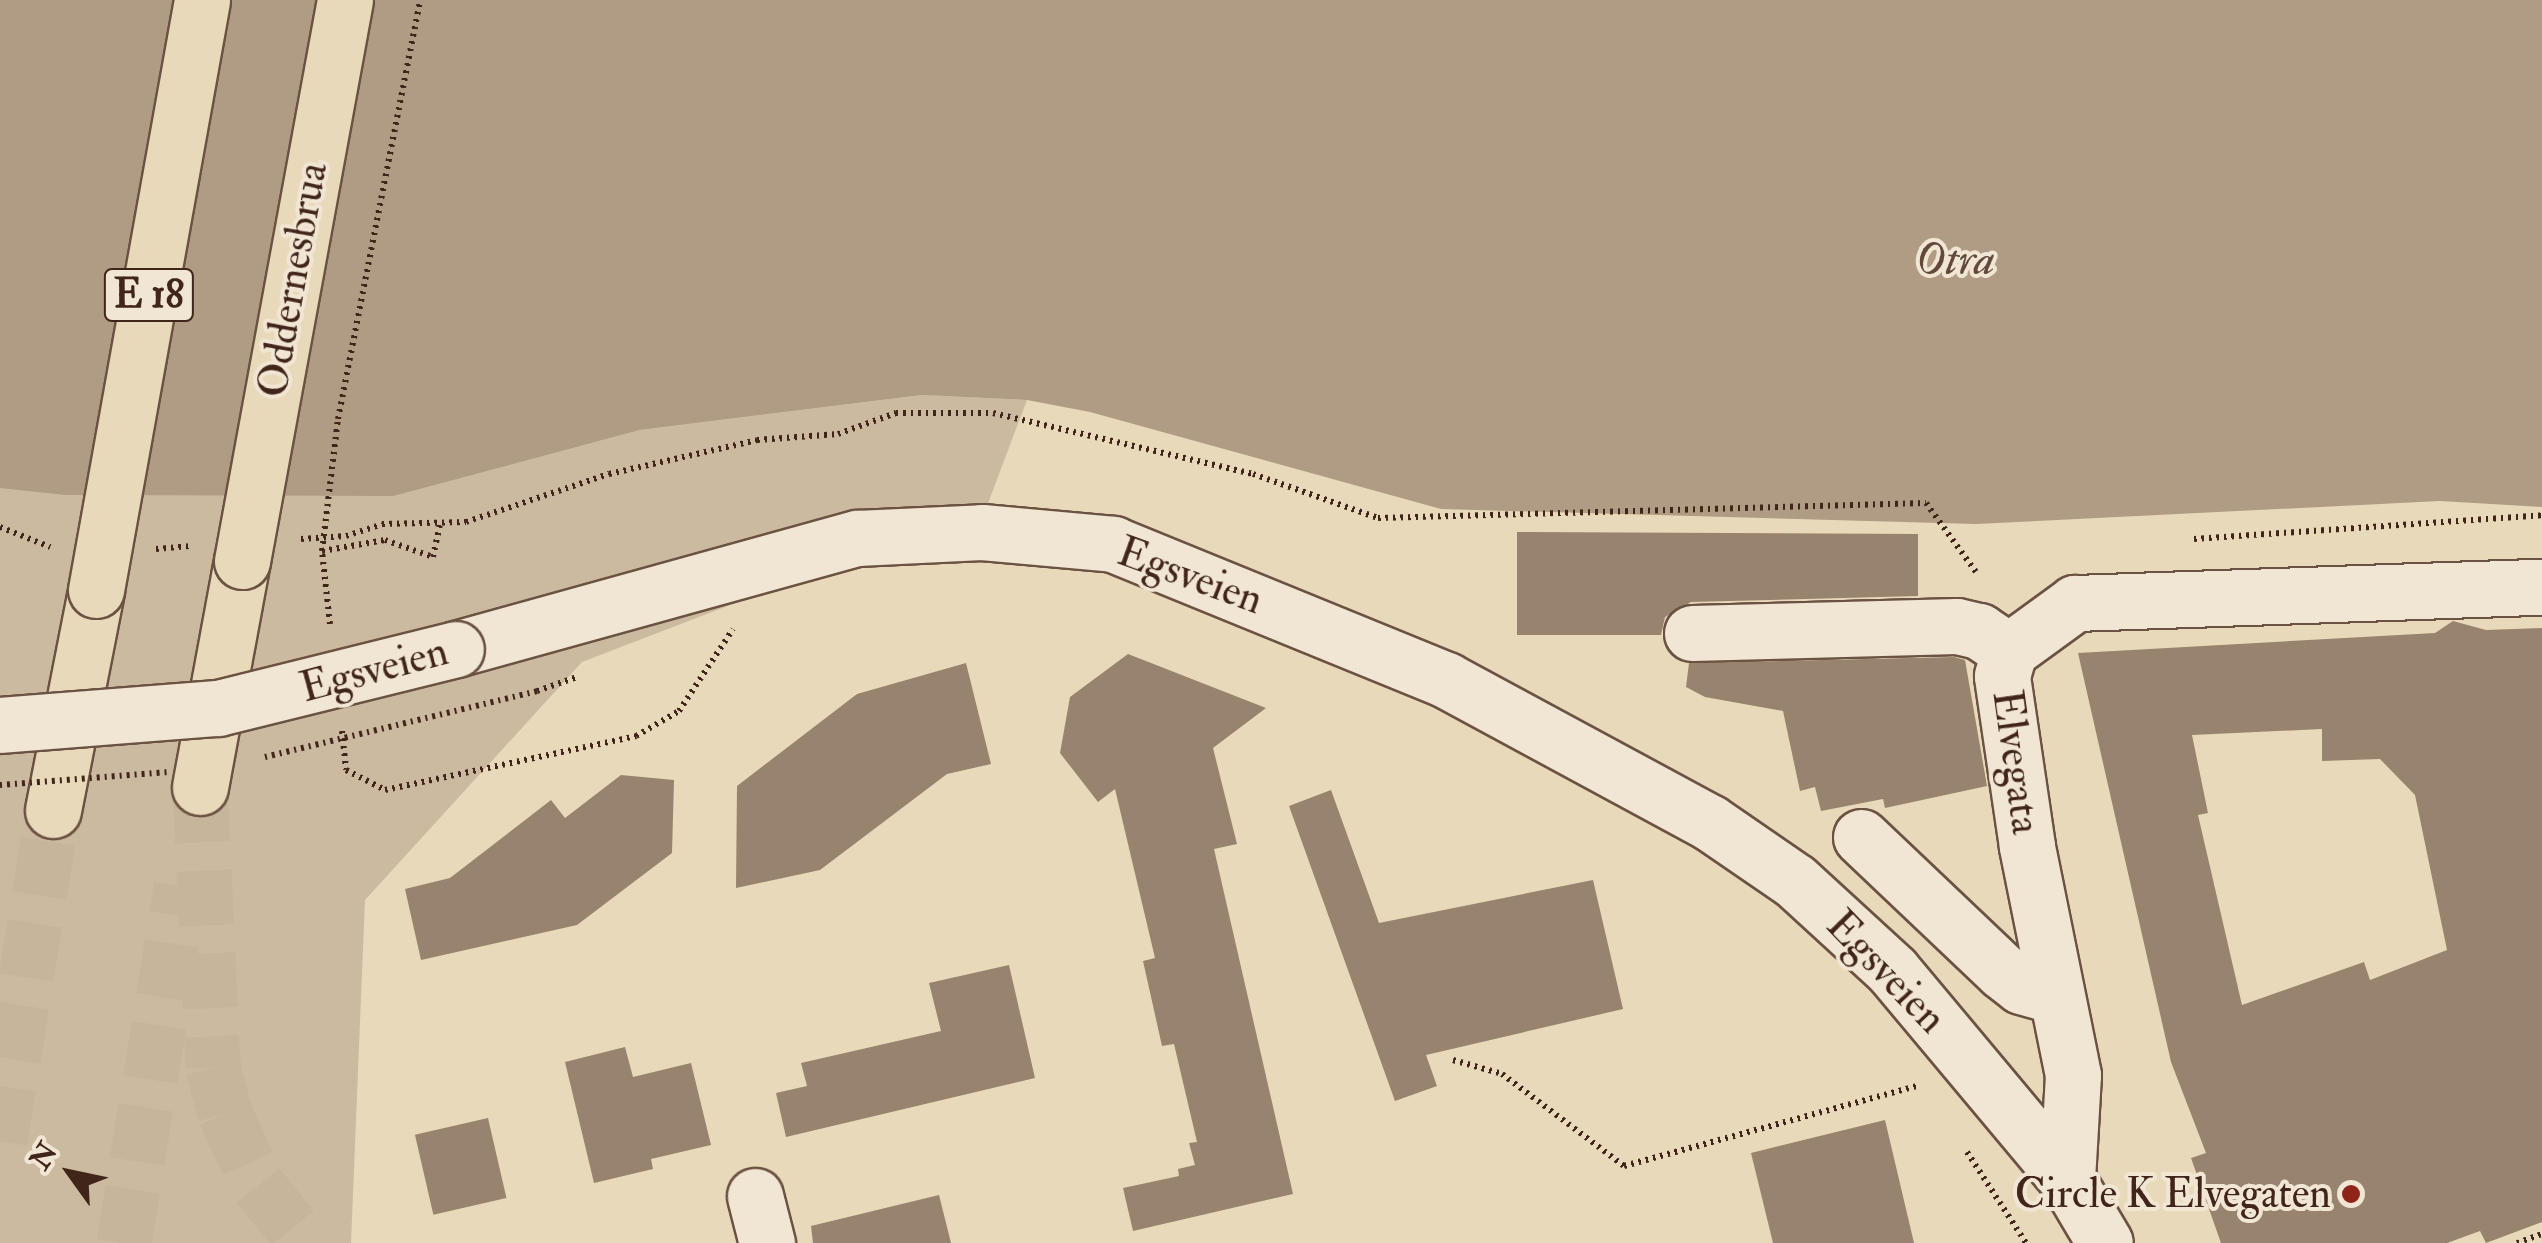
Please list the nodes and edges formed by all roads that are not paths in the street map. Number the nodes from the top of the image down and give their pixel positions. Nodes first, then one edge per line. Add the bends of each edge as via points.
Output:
1 (202, 0) edge
2 (345, 0) edge
3 (2542, 587) edge
4 (1692, 633) dead end
5 (2018, 642) junction
6 (0, 725) edge
7 (200, 787) tunnel mouth
8 (53, 810) tunnel mouth
9 (1861, 837) dead end
10 (2056, 996) junction
11 (2068, 1179) junction
12 (2105, 1243) edge

1 - 8 highway, E 18, bridge via 79,570
2 - 7 highway, Oddernesbrua, bridge
3 - 5 street, Elvegata via 2075,603
4 - 5 street via 1957,626
5 - 10 street, Elvegata via 2002,676
6 - 11 street, Egsveien, bridge via 218,708 857,538 982,532 1114,544 1446,680 1709,822 1795,881 1892,970
9 - 10 street via 2002,971 2021,986
10 - 11 street, Elvegata via 2073,1075
11 - 12 street, Egsveien

